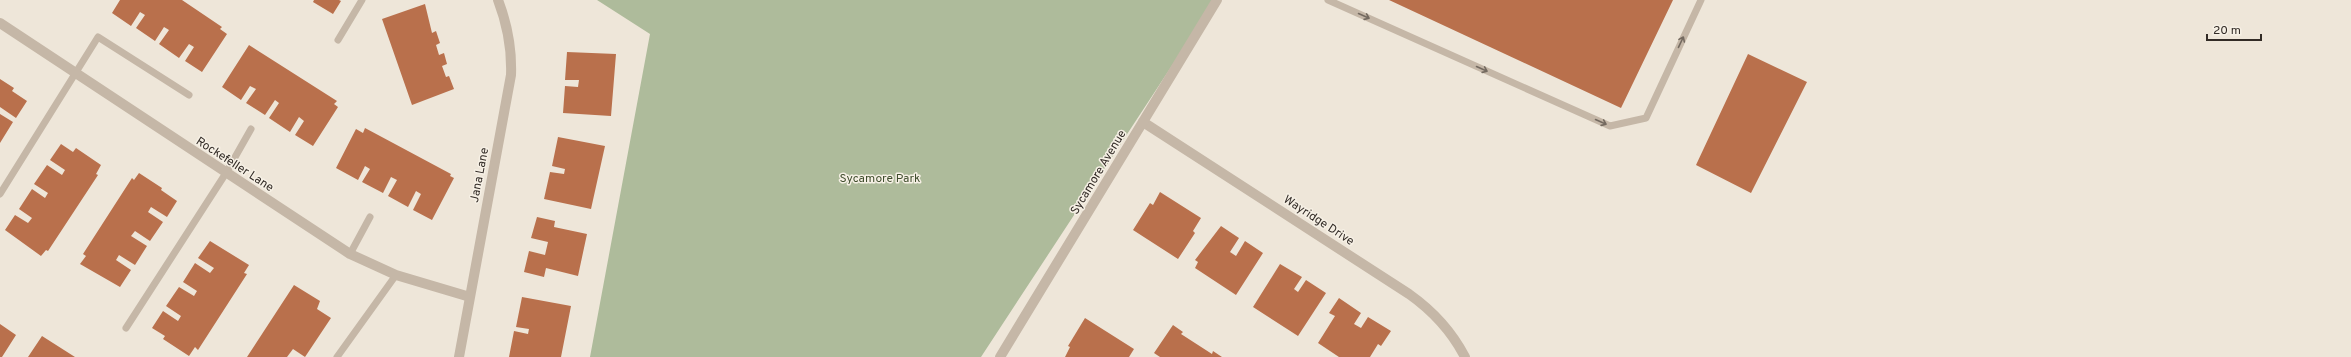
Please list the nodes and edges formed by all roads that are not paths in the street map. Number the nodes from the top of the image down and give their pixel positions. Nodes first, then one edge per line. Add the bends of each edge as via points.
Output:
1 (362, 0) edge
2 (498, 0) edge
3 (1217, 0) edge
4 (1328, 0) edge
5 (1701, 0) edge
6 (0, 23) edge
7 (338, 40) dead end
8 (75, 74) junction
9 (188, 95) dead end
10 (1143, 122) junction
11 (251, 129) dead end
12 (226, 173) junction
13 (0, 194) edge
14 (370, 216) dead end
15 (350, 254) junction
16 (396, 275) junction
17 (470, 297) junction
18 (126, 328) dead end
19 (337, 357) edge
20 (459, 357) edge
21 (1000, 357) edge
22 (1465, 357) edge

1 - 7 lane
2 - 17 street, Jana Lane via 507,21 512,49 511,75
3 - 10 street, Sycamore Avenue
4 -> 5 lane via 1610,126 1646,118
6 - 8 street, Rockefeller Lane
8 - 9 lane via 98,37
8 - 12 street, Rockefeller Lane
8 - 13 lane
10 - 21 street, Sycamore Avenue
10 - 22 street, Wayridge Drive via 1409,294 1441,321
11 - 12 lane
12 - 15 street, Rockefeller Lane
12 - 18 lane
14 - 15 lane
15 - 16 street, Rockefeller Lane
16 - 17 street, Rockefeller Lane
16 - 19 lane
17 - 20 street, Jana Lane

